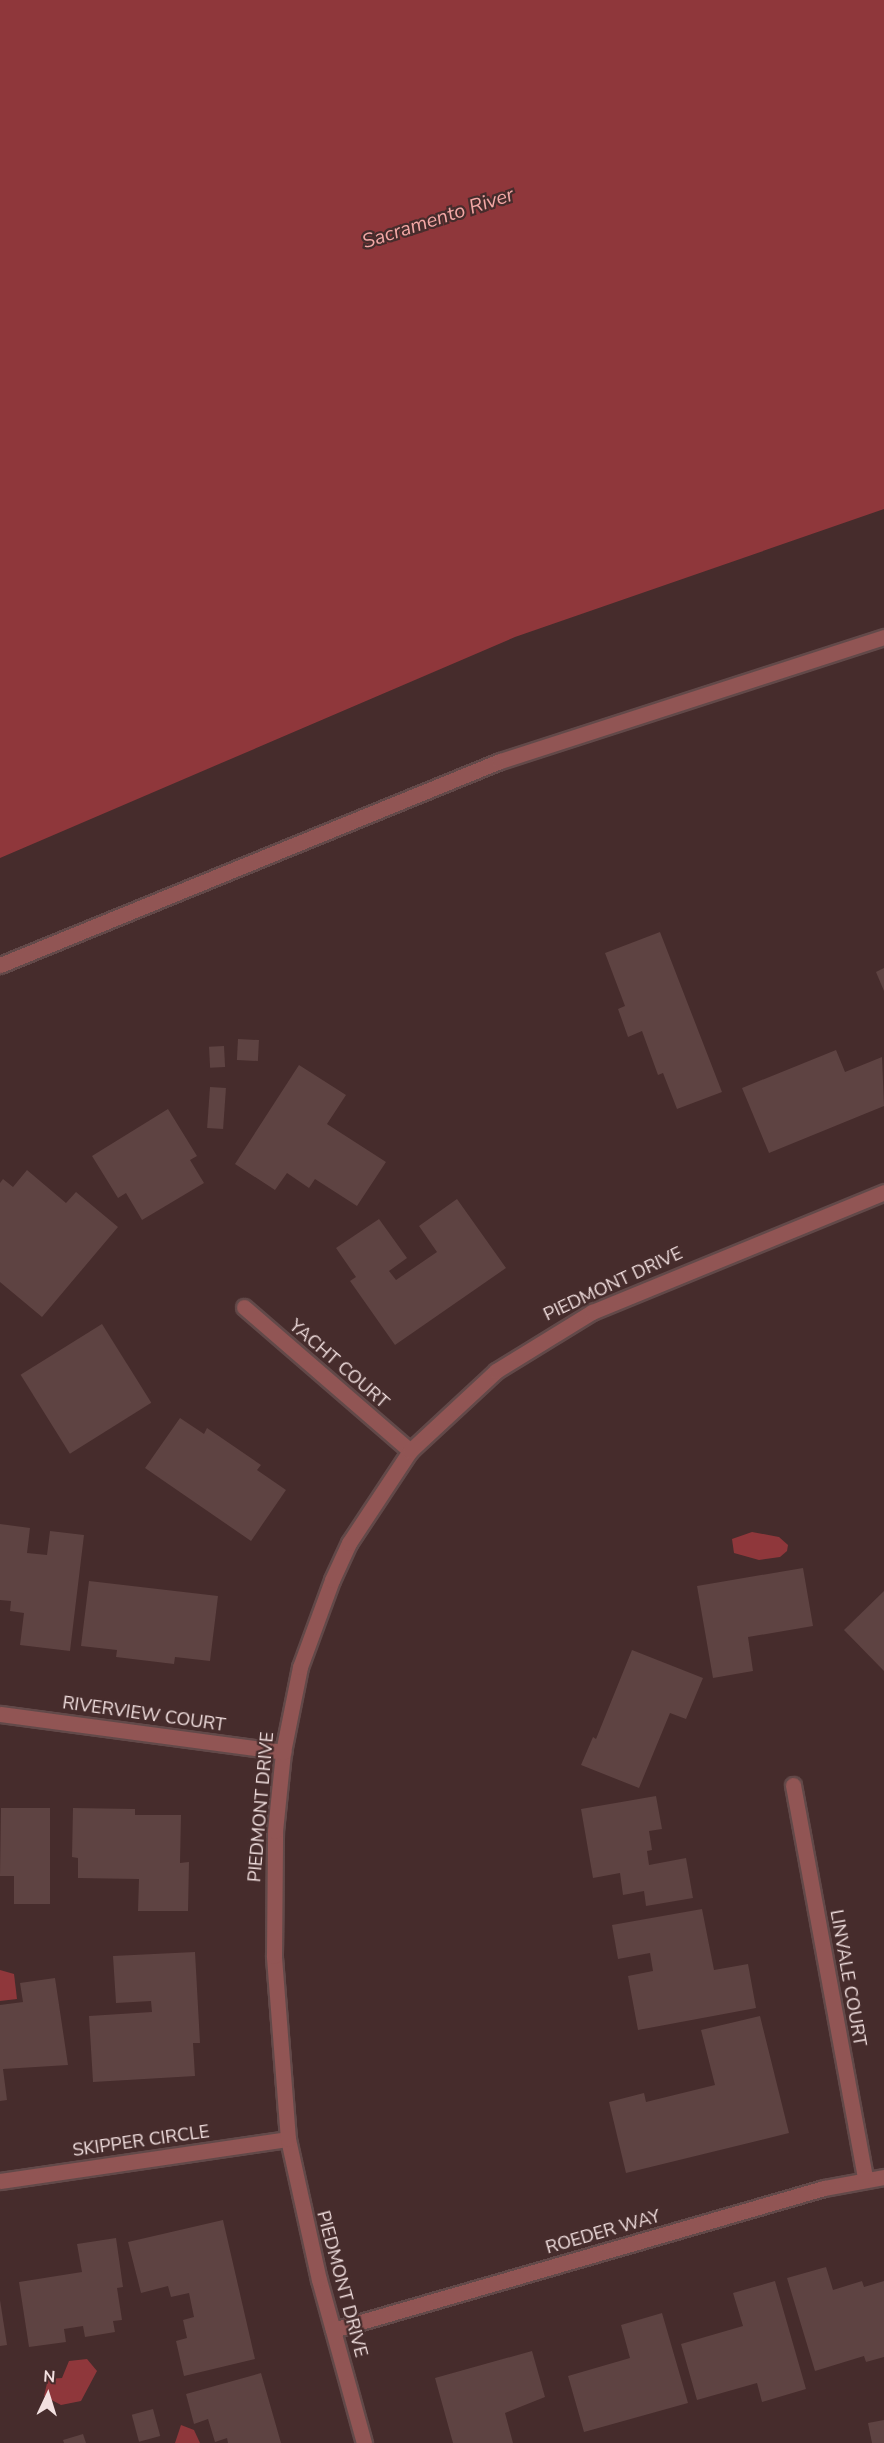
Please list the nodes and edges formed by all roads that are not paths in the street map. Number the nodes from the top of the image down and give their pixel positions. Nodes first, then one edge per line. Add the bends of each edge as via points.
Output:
1 (884, 638) edge
2 (0, 965) edge
3 (884, 1192) edge
4 (244, 1307) dead end
5 (410, 1451) junction
6 (0, 1714) edge
7 (283, 1752) junction
8 (793, 1785) dead end
9 (288, 2139) junction
10 (884, 2176) edge
11 (865, 2179) junction
12 (0, 2181) edge
13 (333, 2330) junction
14 (364, 2443) edge

1 - 2 street via 500,761
3 - 5 street, PIEDMONT DRIVE via 656,1282 582,1317 496,1371
4 - 5 street, YACHT COURT
5 - 7 street, PIEDMONT DRIVE via 349,1543 332,1580 300,1667
6 - 7 street, RIVERVIEW COURT
7 - 9 street, PIEDMONT DRIVE via 275,1831 274,1956
8 - 11 street, LINVALE COURT
9 - 12 street, SKIPPER CIRCLE
9 - 13 street, PIEDMONT DRIVE
10 - 11 street, ROEDER WAY
11 - 13 street, ROEDER WAY
13 - 14 street, PIEDMONT DRIVE

